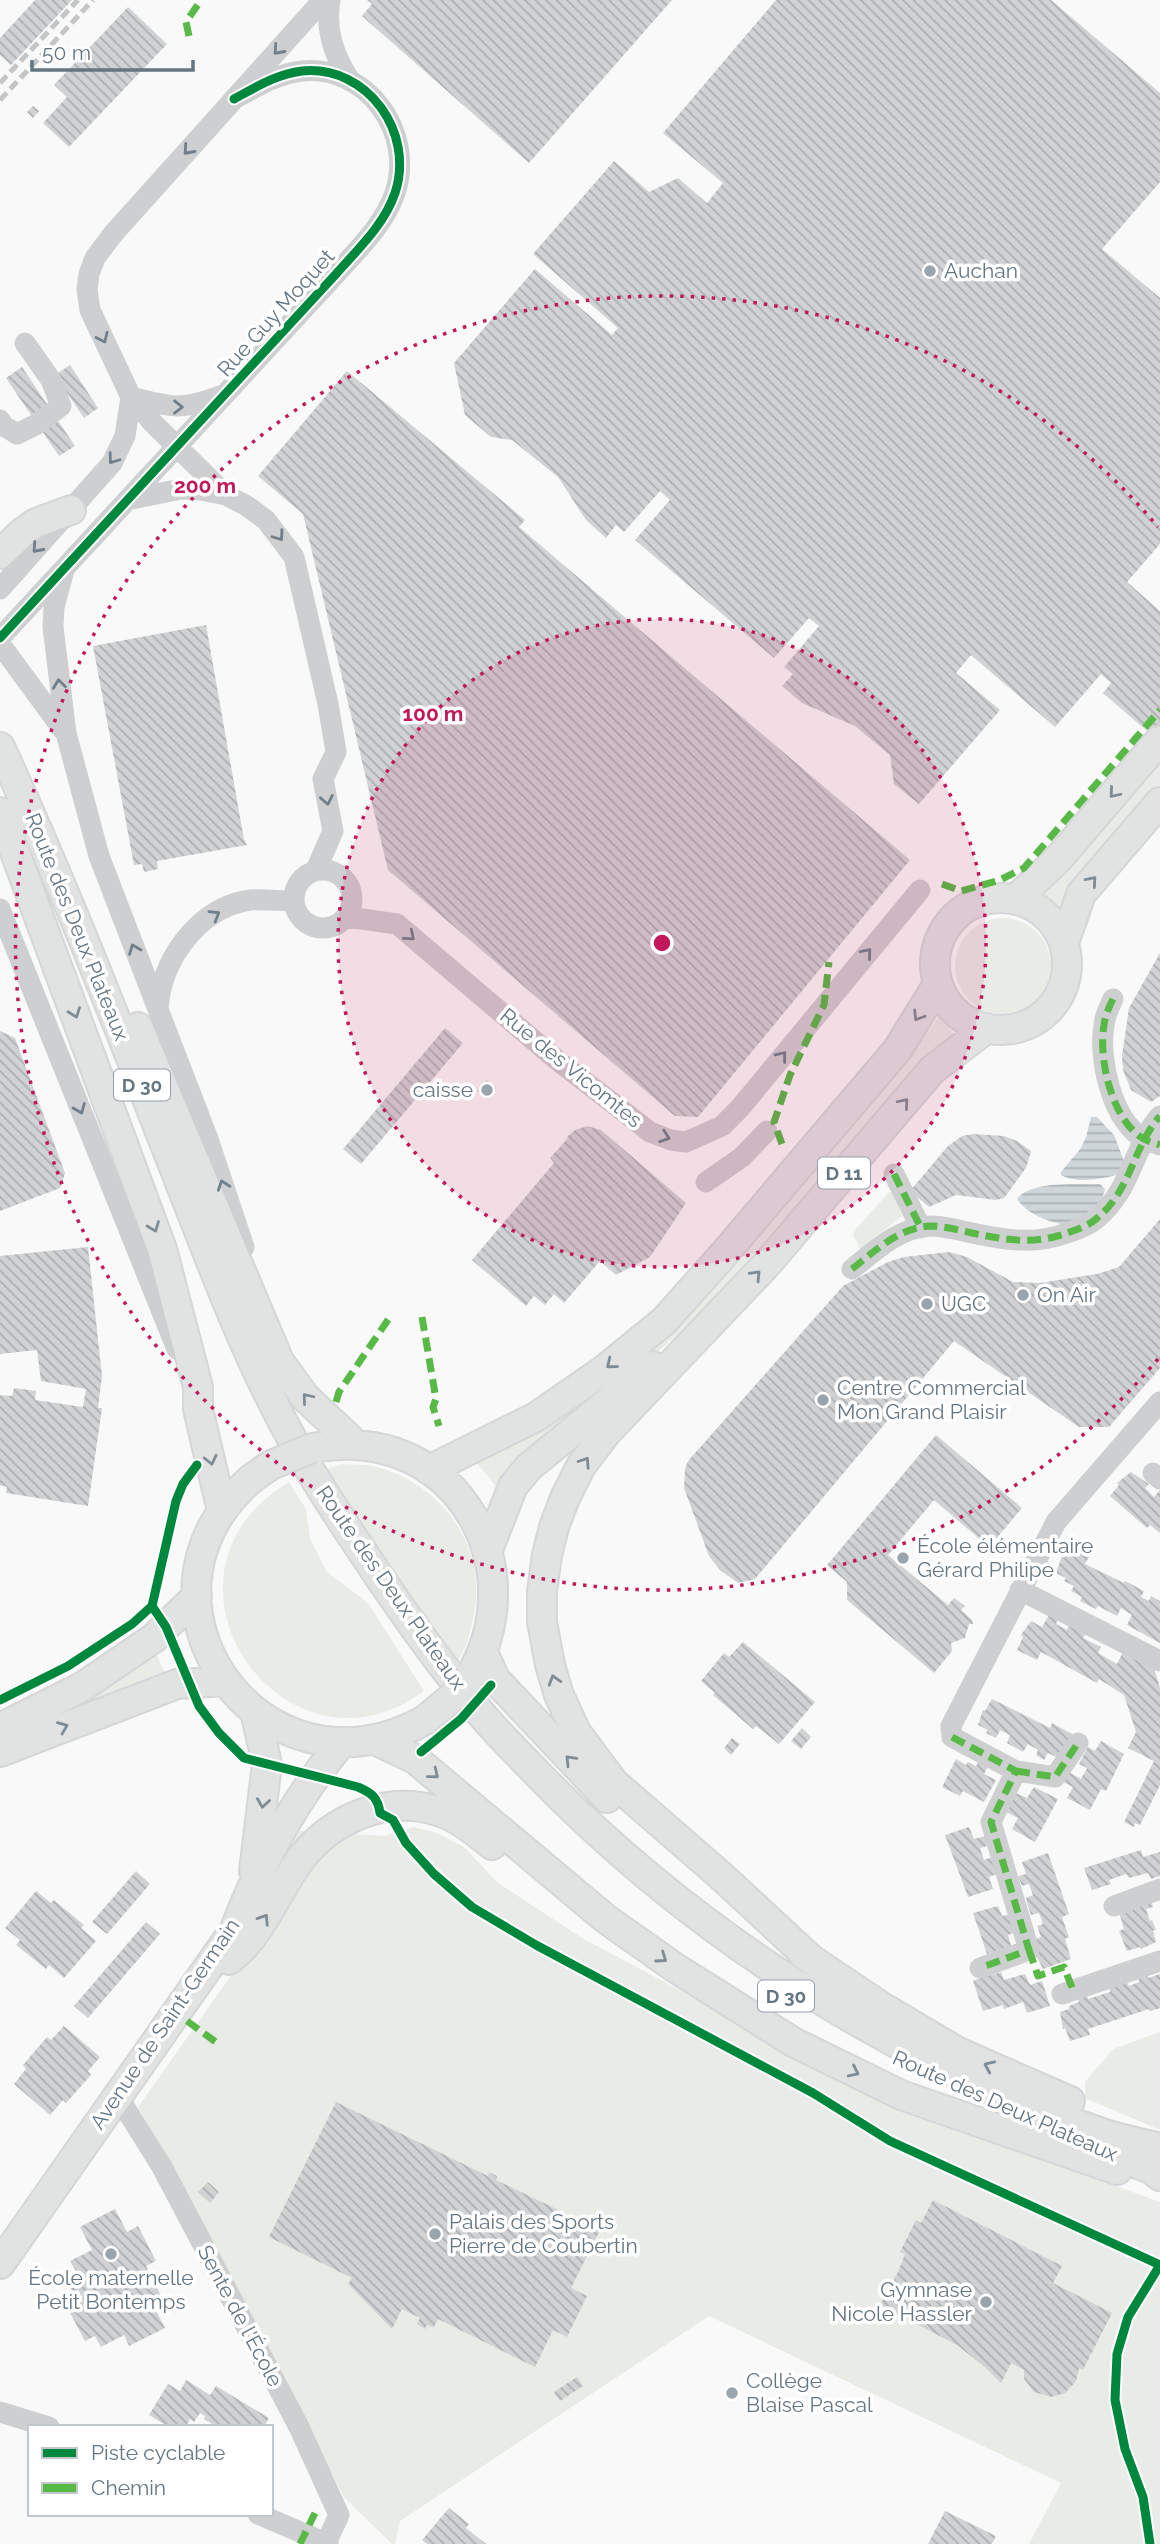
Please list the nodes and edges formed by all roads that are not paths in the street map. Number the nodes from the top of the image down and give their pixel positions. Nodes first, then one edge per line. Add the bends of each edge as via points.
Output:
1 (323, 0) edge
2 (330, 0) edge
3 (349, 79) junction
4 (234, 99) junction
5 (24, 343) dead end
6 (225, 394) junction
7 (131, 397) junction
8 (0, 420) edge
9 (177, 446) junction
10 (226, 495) junction
11 (127, 500) junction
12 (71, 510) junction
13 (0, 554) edge
14 (64, 568) junction
15 (0, 589) edge
16 (0, 638) edge
17 (0, 644) edge
18 (0, 729) edge
19 (65, 733) junction
20 (1159, 741) edge
21 (0, 747) edge
22 (0, 781) edge
23 (1160, 802) edge
24 (0, 811) edge
25 (316, 870) junction
26 (920, 890) dead end
27 (1015, 900) junction
28 (294, 901) junction
29 (0, 909) edge
30 (347, 917) junction
31 (1064, 943) junction
32 (938, 984) junction
33 (1112, 999) dead end
34 (158, 1012) junction
35 (987, 1028) junction
36 (1160, 1116) edge
37 (766, 1131) dead end
38 (1152, 1142) edge
39 (894, 1174) dead end
40 (706, 1182) dead end
41 (921, 1228) junction
42 (852, 1269) dead end
43 (261, 1319) junction
44 (709, 1325) junction
45 (1160, 1402) edge
46 (198, 1409) junction
47 (356, 1444) junction
48 (429, 1471) junction
49 (222, 1511) junction
50 (488, 1550) junction
51 (1020, 1590) junction
52 (197, 1596) junction
53 (483, 1652) junction
54 (1160, 1661) edge
55 (225, 1681) junction
56 (255, 1712) junction
57 (0, 1728) edge
58 (375, 1740) junction
59 (341, 1743) junction
60 (1078, 1743) dead end
61 (0, 1752) edge
62 (1016, 1771) junction
63 (252, 1884) junction
64 (1158, 1895) edge
65 (1114, 1906) dead end
66 (606, 1919) junction
67 (1160, 1961) edge
68 (816, 1964) junction
69 (980, 1968) dead end
70 (199, 1983) junction
71 (1062, 1994) dead end
72 (117, 2095) junction
73 (1158, 2148) edge
74 (1160, 2176) edge
75 (1160, 2182) edge
76 (0, 2263) edge
77 (0, 2412) edge
78 (42, 2425) edge
79 (263, 2516) edge
80 (327, 2543) edge

1 -> 4 street
2 - 3 street, Rue Guy Moquet via 330,36
3 - 4 street, Rue Guy Moquet via 310,71 290,73
3 - 6 street, Rue Guy Moquet via 381,106 395,131 400,160 394,195 372,233
4 -> 7 street via 113,234 89,274 90,310
5 - 8 street via 51,380 61,406 17,434
7 -> 6 street via 182,408
6 - 9 street, Rue Guy Moquet
7 - 9 street
7 -> 12 street via 120,451
9 - 10 street
9 - 11 street, Rue Guy Moquet
10 - 11 street via 181,489
10 -> 25 street via 266,520 299,569 336,752 323,779 333,831
11 - 14 street, Rue Guy Moquet
12 - 13 main road via 36,523
12 -> 15 street
14 - 16 street, Rue Guy Moquet
19 -> 14 street via 52,627
17 - 19 street
18 - 43 main road via 9,738 62,851
34 -> 19 street via 99,856
20 -> 27 main road via 1059,858
21 - 73 main road, Route des Deux Plateaux / D 30 via 54,865 230,1308 283,1423 377,1574 481,1715 566,1804 658,1886 853,2020 950,2071 1109,2136
22 - 74 main road, Route des Deux Plateaux / D 30 via 89,992 216,1317 268,1430 344,1556 434,1683 557,1816 650,1900 751,1973 843,2031 940,2082
31 -> 23 main road via 1081,894
24 -> 46 main road via 162,1249 198,1387
25 - 28 street via 301,879
25 - 30 street via 334,871 348,882 353,900
30 -> 26 street, Rue des Vicomtes via 397,924 589,1086 650,1132 686,1142 722,1126 740,1108
27 - 31 main road via 1042,913
27 - 32 main road via 976,903 952,920 936,953
28 - 30 street via 299,916 312,926 331,928
34 -> 28 street via 168,966 197,927 250,900
29 -> 46 street
31 - 35 main road via 1066,976 1049,1009 1019,1028
32 - 35 main road via 960,1016
32 -> 48 main road, D 11 via 898,1049 664,1321 536,1417
33 - 38 street via 1104,1021 1102,1057 1112,1095 1132,1129
43 -> 34 street via 263,1294
44 -> 35 main road, D 11 via 766,1265 932,1069
36 - 38 street
37 - 40 street via 742,1157
38 - 41 street via 1115,1199 1080,1228 1044,1240 1021,1241 945,1227
39 - 41 street
41 - 42 street via 885,1242
47 -> 43 main road via 305,1397 279,1361
44 - 50 main road, D 11 via 529,1467 513,1486
68 -> 44 main road via 614,1783 576,1732 559,1695 542,1622 542,1591 554,1527 581,1466 606,1433
45 - 51 street via 1056,1522
46 -> 49 main road
47 - 48 main road via 398,1455
47 - 49 main road, bridge via 312,1448 271,1465 237,1491
48 - 50 main road via 465,1505
49 - 52 main road via 203,1552
50 - 53 main road via 494,1601
51 - 54 street
51 - 62 street via 951,1726 952,1737
52 - 55 main road via 207,1649
52 - 57 main road via 154,1637 82,1687
53 - 58 main road, bridge via 469,1678 425,1720
68 -> 53 main road via 667,1853 613,1804 495,1678
55 - 56 main road
61 -> 55 main road via 177,1684
56 - 59 main road via 295,1734
56 -> 63 main road via 267,1764
58 - 59 main road
58 -> 66 main road via 415,1759
59 - 63 main road, Avenue de Saint-Germain via 308,1787
60 - 62 street via 1055,1777
62 - 69 street via 991,1822 1029,1950
63 - 70 main road, Avenue de Saint-Germain via 234,1929
64 - 65 street
70 -> 66 main road via 233,1957 261,1925 299,1861 325,1834 354,1815 394,1806 428,1809 455,1818 579,1911
66 -> 75 main road via 793,2042 901,2095
67 - 71 street
73 -> 68 main road via 1115,2121 958,2052
70 - 72 main road, Avenue de Saint-Germain
72 - 76 main road, Avenue de Saint-Germain
72 - 80 street, Sente de l'École via 162,2167 299,2427 340,2515
77 - 78 street
79 - 80 street

